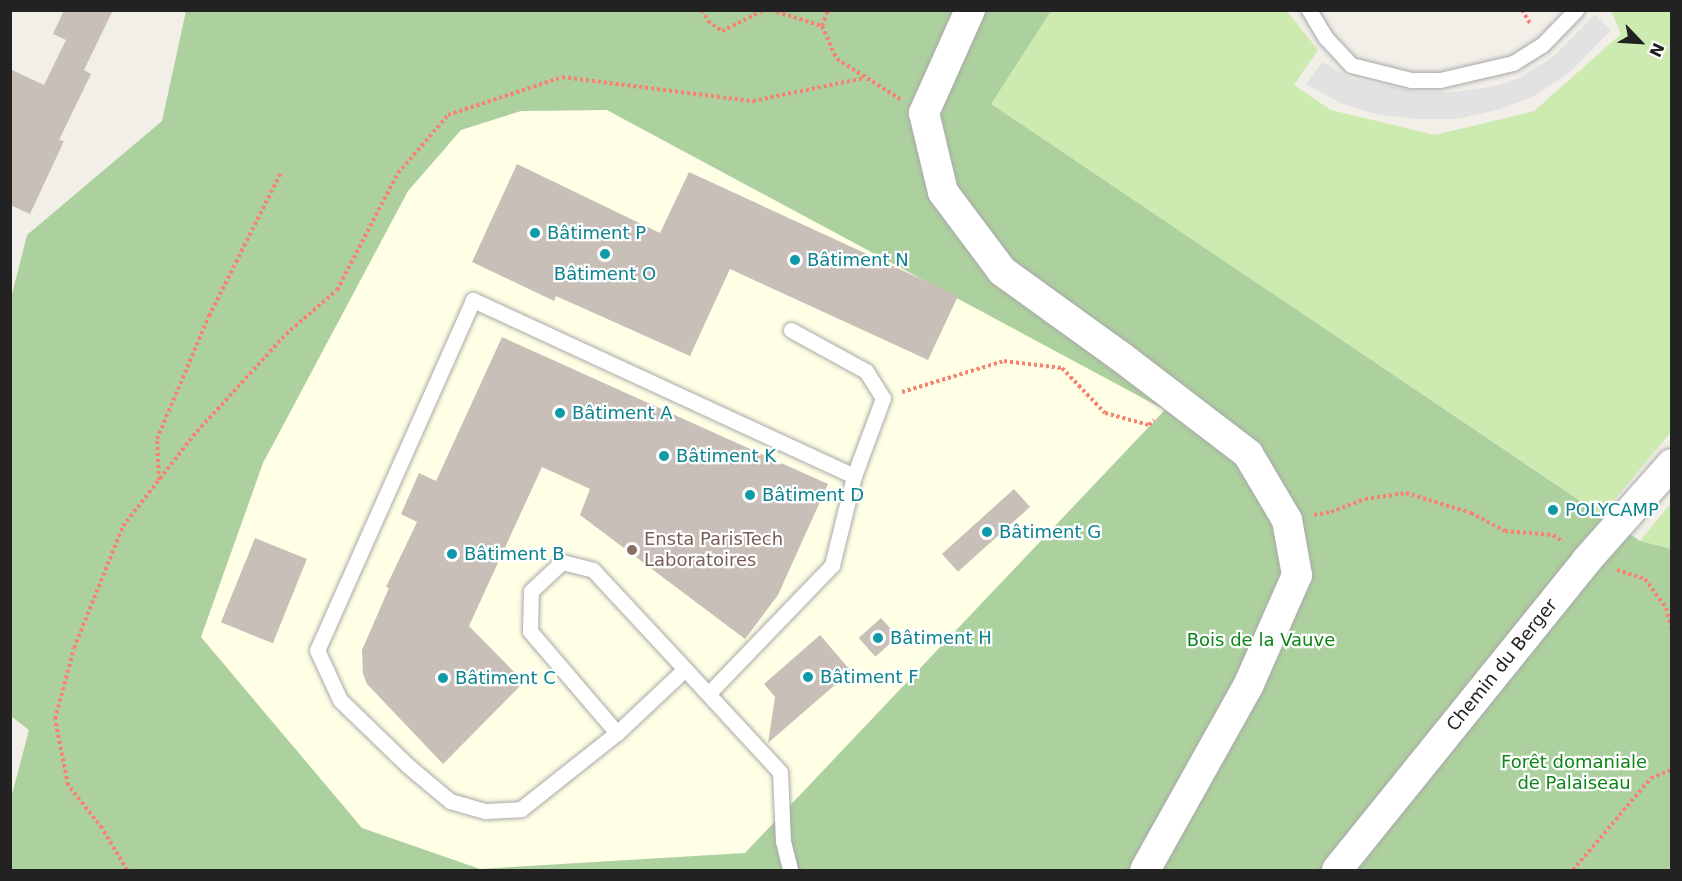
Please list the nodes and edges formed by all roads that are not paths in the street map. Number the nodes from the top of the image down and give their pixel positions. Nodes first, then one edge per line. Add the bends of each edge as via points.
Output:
1 (970, 10) edge
2 (1309, 10) edge
3 (1576, 10) edge
4 (791, 330) dead end
5 (1671, 464) edge
6 (854, 476) junction
7 (685, 669) junction
8 (709, 693) junction
9 (617, 733) junction
10 (790, 870) edge
11 (1144, 870) edge
12 (1337, 870) edge

1 - 11 street via 924,112 943,192 1002,271 1248,454 1287,520 1297,575 1248,686
2 - 3 lane via 1326,38 1352,65 1411,80 1440,80 1513,63 1542,45
4 - 6 lane via 866,371 883,398
5 - 12 street, Chemin du Berger via 1579,554
6 - 8 lane via 832,565
6 - 9 lane via 472,300 317,650 340,700 450,801 486,810 521,809
7 - 8 lane
7 - 9 lane
7 - 9 lane via 593,570 562,562 538,584 531,591 530,631
8 - 10 lane via 780,772 783,841

